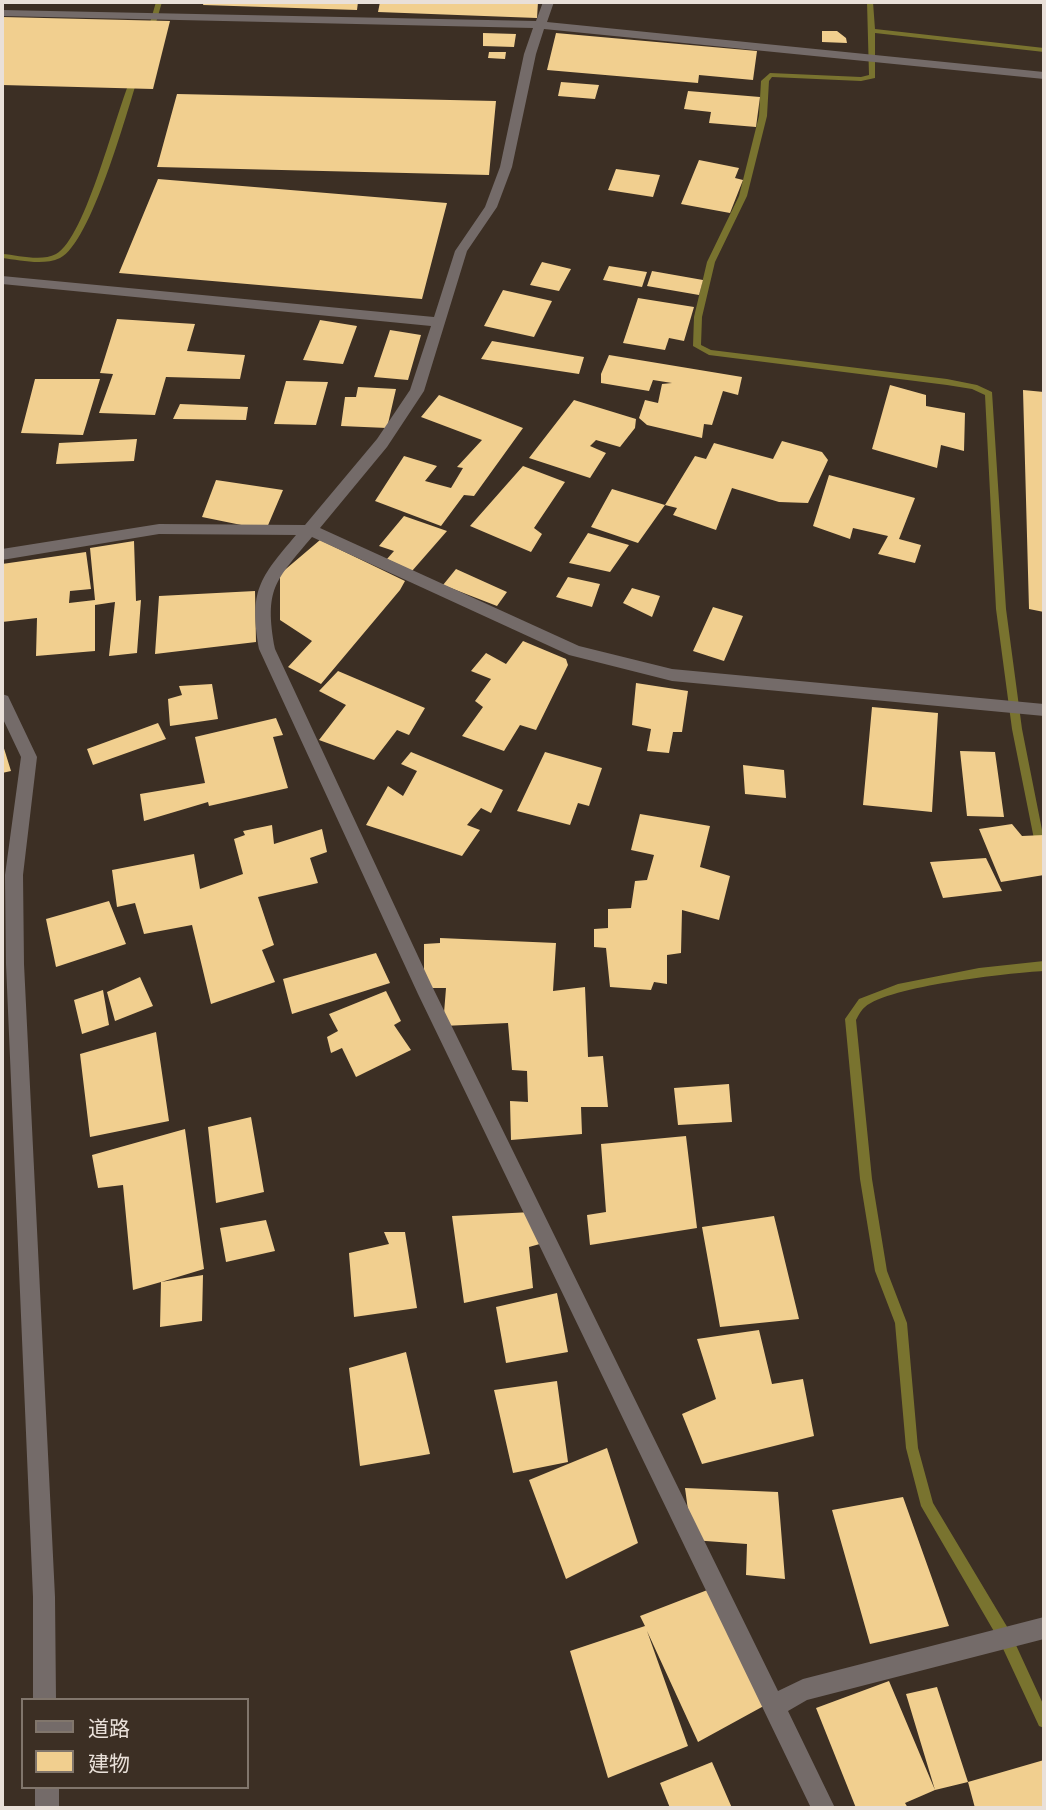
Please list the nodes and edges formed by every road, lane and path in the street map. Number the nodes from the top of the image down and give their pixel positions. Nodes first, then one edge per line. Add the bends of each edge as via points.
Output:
1 (548, 2) edge
2 (2, 13) edge
3 (542, 25) junction
4 (1044, 75) edge
5 (2, 280) edge
6 (439, 322) junction
7 (311, 530) junction
8 (2, 555) edge
9 (2, 700) edge
10 (1044, 710) edge
11 (8, 876) edge
12 (1044, 1628) edge
13 (45, 1698) edge
14 (773, 1707) junction
15 (47, 1789) edge
16 (47, 1808) edge
17 (824, 1808) edge

1 - 3 street
2 - 3 street
3 - 4 street
3 - 6 street via 530,54 506,167 491,207 461,251
5 - 6 street
6 - 7 street via 416,391 382,443
7 - 8 street via 159,529
7 - 10 street via 575,651 648,669 685,677
7 - 14 street via 270,577 261,615 267,649 424,988
9 - 11 street via 29,757
11 - 13 street via 44,1597
12 - 14 street via 803,1690
14 - 17 street
15 - 16 street

